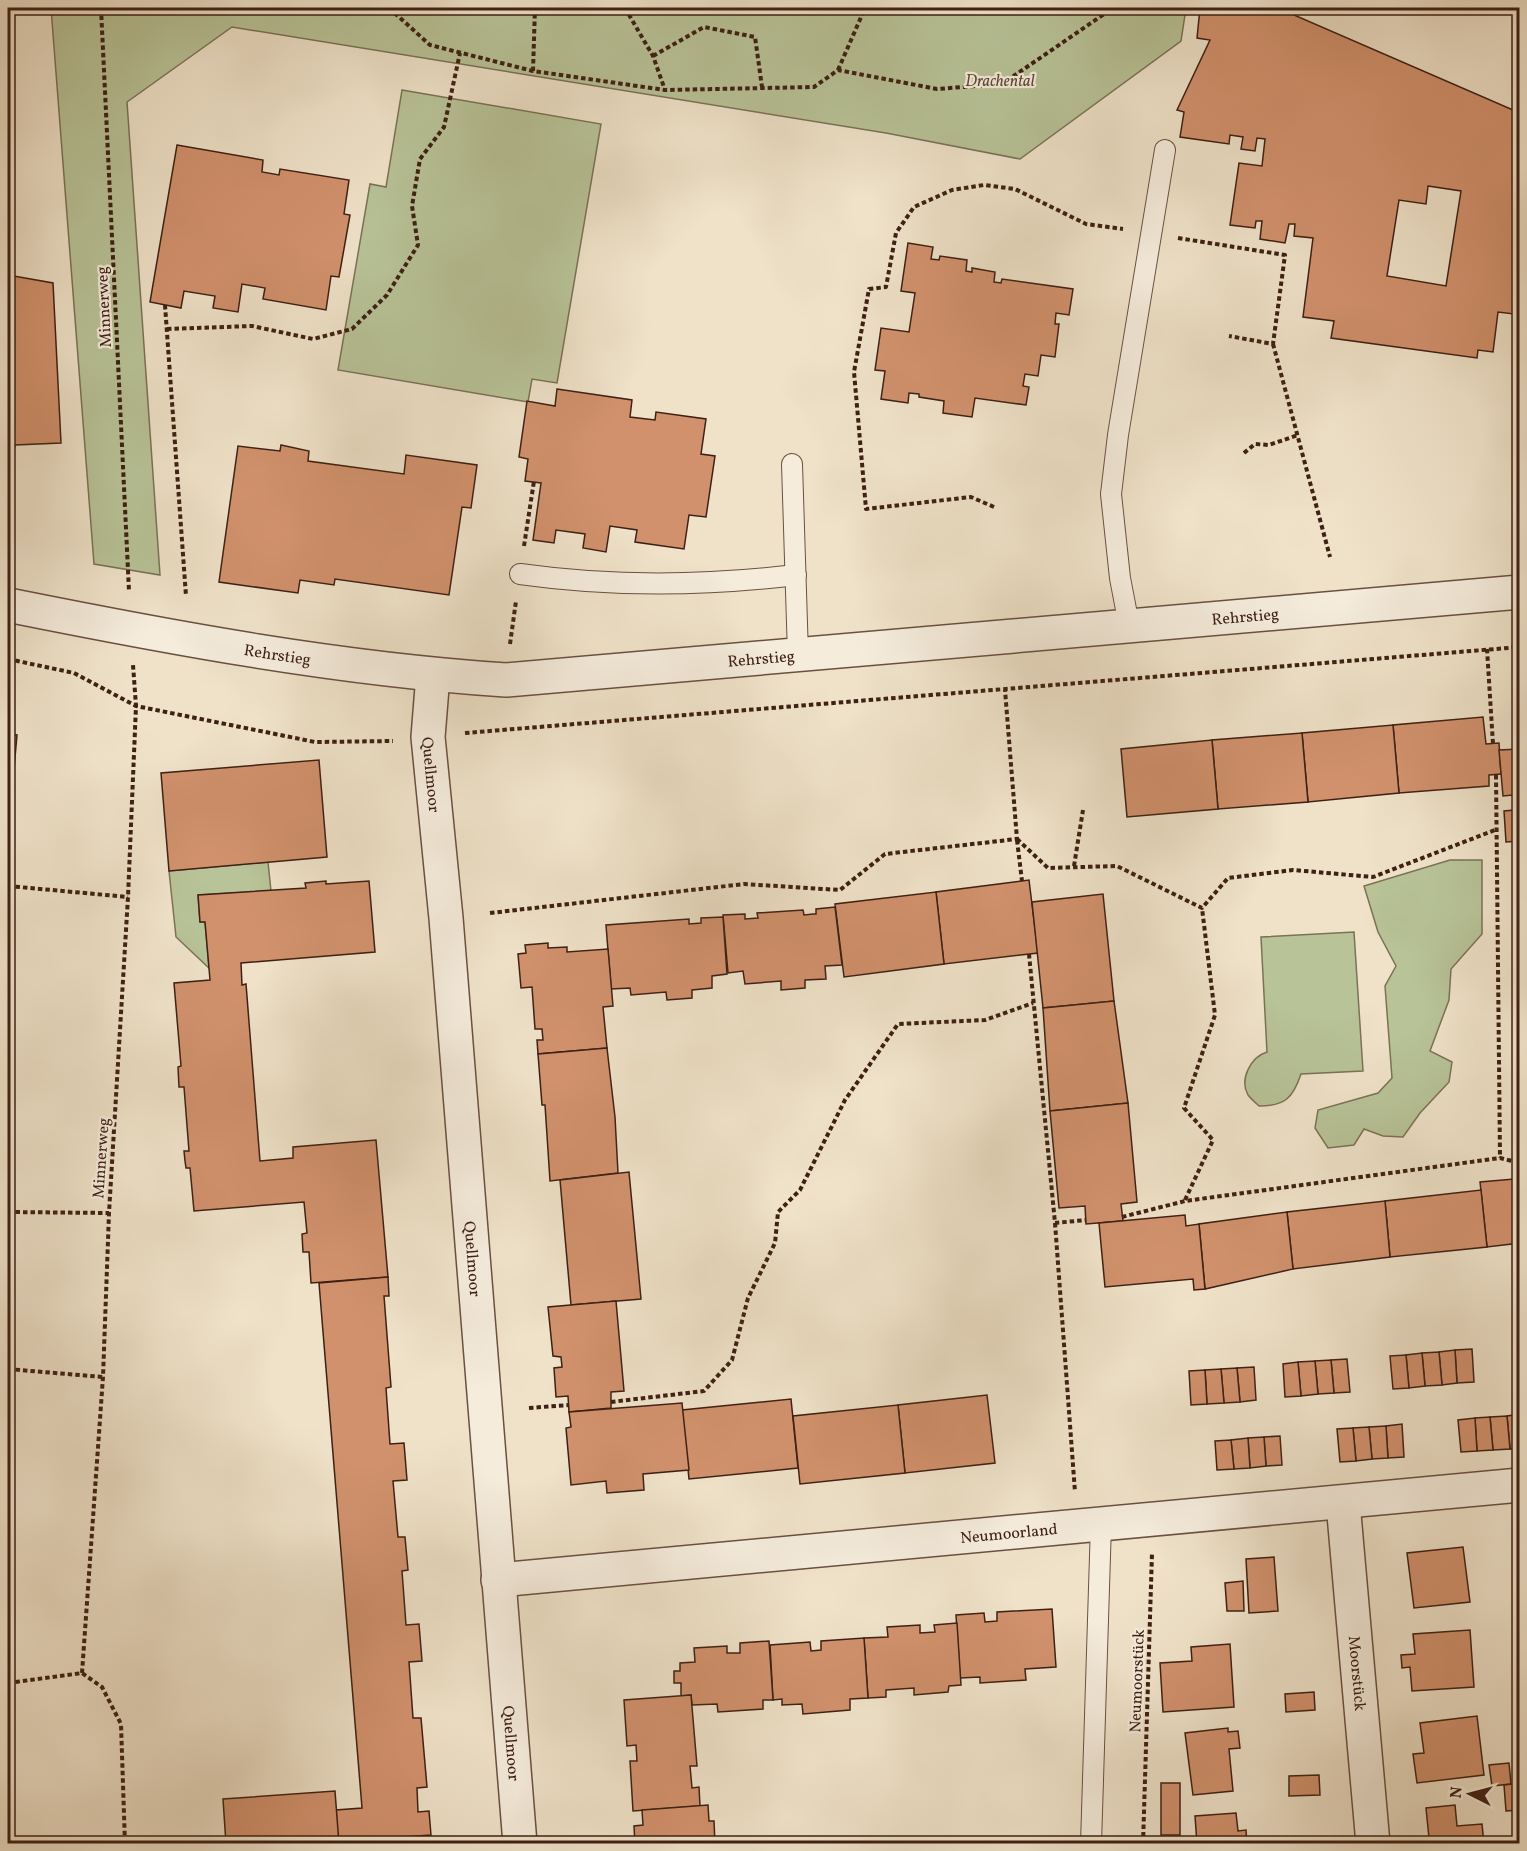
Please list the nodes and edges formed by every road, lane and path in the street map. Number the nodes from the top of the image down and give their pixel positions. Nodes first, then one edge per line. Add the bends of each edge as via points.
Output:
1 (389, 8) edge
2 (535, 8) edge
3 (625, 8) edge
4 (865, 8) edge
5 (1113, 8) edge
6 (102, 9) edge
7 (460, 53) junction
8 (653, 56) junction
9 (533, 70) junction
10 (838, 70) junction
11 (762, 87) junction
12 (665, 90) junction
13 (1165, 150) dead end
14 (1153, 234) junction
15 (165, 305) dead end
16 (167, 329) junction
17 (1229, 336) dead end
18 (1273, 344) junction
19 (1298, 435) junction
20 (1244, 453) dead end
21 (792, 464) dead end
22 (994, 507) dead end
23 (1330, 557) dead end
24 (520, 574) dead end
25 (796, 575) junction
26 (1520, 592) edge
27 (129, 595) dead end
28 (186, 596) dead end
29 (8, 605) edge
30 (1129, 625) junction
31 (1520, 647) edge
32 (1487, 649) junction
33 (133, 654) dead end
34 (798, 655) junction
35 (8, 659) edge
36 (433, 675) junction
37 (1005, 690) junction
38 (136, 706) junction
39 (463, 733) dead end
40 (397, 740) dead end
41 (1492, 744) dead end
42 (1496, 775) dead end
43 (1083, 810) dead end
44 (1495, 830) junction
45 (1017, 839) junction
46 (1074, 866) junction
47 (1022, 881) dead end
48 (8, 886) edge
49 (128, 897) junction
50 (1202, 908) junction
51 (490, 913) dead end
52 (1029, 954) dead end
53 (1034, 1003) junction
54 (1500, 1158) junction
55 (1520, 1163) edge
56 (1185, 1201) junction
57 (8, 1212) edge
58 (109, 1213) junction
59 (1122, 1217) dead end
60 (1086, 1220) dead end
61 (1055, 1223) junction
62 (8, 1369) edge
63 (103, 1377) junction
64 (611, 1402) dead end
65 (569, 1406) dead end
66 (529, 1408) dead end
67 (1520, 1485) edge
68 (1343, 1503) junction
69 (1154, 1520) junction
70 (1101, 1524) junction
71 (498, 1580) junction
72 (82, 1673) junction
73 (8, 1683) edge
74 (125, 1844) edge
75 (520, 1844) edge
76 (1090, 1844) edge
77 (1143, 1844) edge
78 (1373, 1844) edge

1 - 7 path via 430,45
2 - 9 path
3 - 8 path
4 - 10 path
5 - 10 path via 1002,84 937,89
6 - 27 path, Minnerweg
7 - 9 path
7 - 16 path via 444,127 420,159 412,206 418,245 387,295 352,329 313,339 252,326
8 - 11 path via 704,27 755,37
8 - 12 path
9 - 12 path
10 - 11 path via 814,87
11 - 12 path
13 - 14 lane
14 - 18 path via 1285,255
14 - 22 path via 1086,224 1015,189 984,185 952,190 914,207 896,233 886,287 869,289 854,372 866,509 971,497
14 - 30 lane via 1118,435 1112,494
15 - 16 path
16 - 28 path
17 - 18 path
18 - 19 path
19 - 20 path via 1269,445 1255,444
19 - 23 path
21 - 25 lane
24 - 25 lane via 561,580 671,585
25 - 34 lane
26 - 30 street, Rehrstieg
29 - 36 street, Rehrstieg via 131,630
30 - 34 street, Rehrstieg
31 - 32 path
32 - 37 path
32 - 41 path
33 - 38 path, Minnerweg
34 - 36 street, Rehrstieg via 506,680
35 - 38 path via 74,673
36 - 71 street, Quellmoor via 428,736
37 - 39 path
37 - 45 path
38 - 40 path via 315,742
38 - 49 path, Minnerweg
42 - 44 path
43 - 46 path
44 - 50 path via 1373,877 1293,870 1228,878
44 - 54 path
45 - 46 path via 1048,868
45 - 47 path
45 - 51 path via 885,854 840,890 744,884
46 - 50 path via 1117,866
48 - 49 path
49 - 58 path, Minnerweg
50 - 56 path via 1215,1015 1184,1108 1213,1140
52 - 53 path
53 - 61 path
53 - 64 path via 985,1020 898,1024 845,1100 800,1190 778,1212 775,1244 748,1298 732,1360 704,1391
54 - 55 path
54 - 56 path
56 - 59 path
57 - 58 path
58 - 63 path, Minnerweg
60 - 61 path
61 - 70 path via 1076,1498
62 - 63 path
63 - 72 path, Minnerweg
65 - 66 path
67 - 68 street, Neumoorland
68 - 69 street, Neumoorland
68 - 78 street, Moorstück
69 - 70 street, Neumoorland
69 - 77 path, Neumoorstück
70 - 71 street, Neumoorland
70 - 76 lane
71 - 75 street, Quellmoor
72 - 73 path
72 - 74 path via 102,1687 121,1724

